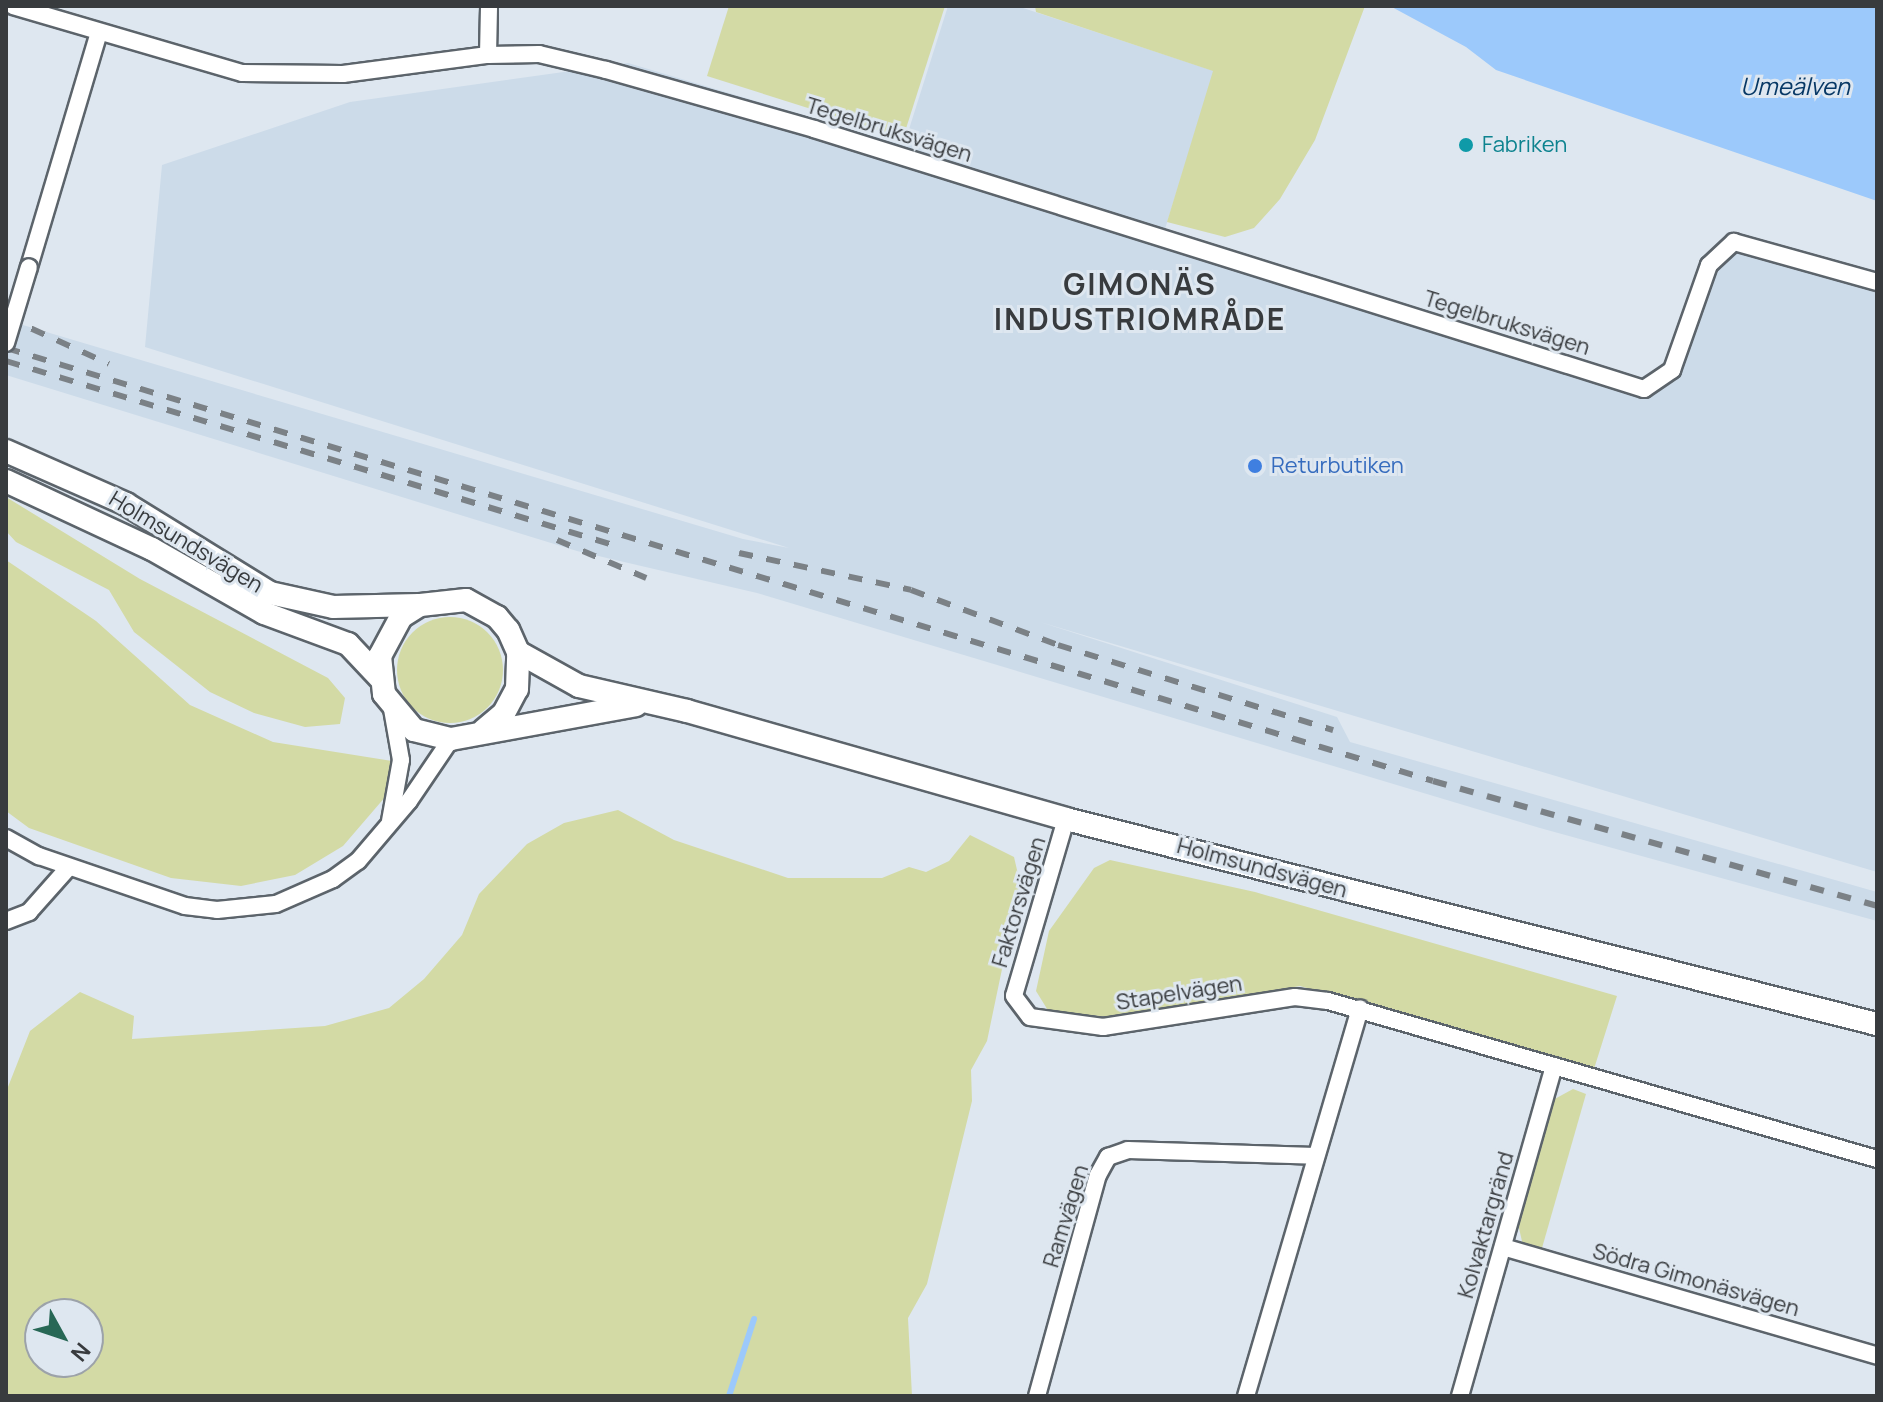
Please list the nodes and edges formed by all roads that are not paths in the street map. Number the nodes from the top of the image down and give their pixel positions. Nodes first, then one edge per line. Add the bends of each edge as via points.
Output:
1 (13, 6) edge
2 (489, 6) edge
3 (98, 35) junction
4 (488, 55) junction
5 (1877, 282) edge
6 (6, 343) edge
7 (6, 451) edge
8 (6, 481) edge
9 (420, 605) junction
10 (518, 652) junction
11 (380, 678) junction
12 (649, 703) junction
13 (392, 709) junction
14 (484, 730) junction
15 (451, 739) junction
16 (1066, 819) junction
17 (389, 824) junction
18 (6, 838) edge
19 (69, 867) junction
20 (6, 921) edge
21 (1014, 996) joint
22 (1360, 1008) junction
23 (1877, 1024) edge
24 (1554, 1066) junction
25 (1315, 1156) junction
26 (1877, 1159) edge
27 (1503, 1247) junction
28 (1877, 1356) edge
29 (1037, 1396) edge
30 (1246, 1396) edge
31 (1460, 1396) edge

1 - 3 street, Tegelbruksvägen
2 - 4 street
3 - 4 street, Tegelbruksvägen via 242,73 294,77
3 - 6 street, bridge
4 - 5 street, Tegelbruksvägen via 539,54 800,125 1644,389 1672,370 1709,265 1734,242
7 - 9 main road, Holmsundsvägen via 126,504 270,593 333,607
8 - 11 main road, Holmsundsvägen via 152,549 264,613 348,644
9 - 10 main road, Holmsundsvägen via 449,598 482,607 508,630
9 - 11 main road via 388,635
10 - 12 main road, Holmsundsvägen via 558,679
10 - 14 main road via 520,670 512,702
11 - 13 main road, Holmsundsvägen
12 - 14 main road, Holmsundsvägen
12 - 16 main road, Holmsundsvägen
13 - 15 main road via 414,730
13 - 17 street via 401,760
14 - 15 main road, Holmsundsvägen
15 - 17 street
16 - 21 street, Faktorsvägen
16 - 23 main road, Holmsundsvägen
17 - 19 street via 358,861 333,879 276,904 185,906
18 - 19 street
19 - 20 street via 29,912
21 - 22 street, Stapelvägen via 1030,1017 1103,1027 1295,997
22 - 24 street
22 - 25 street
24 - 26 street
24 - 27 street, Kolvaktargränd
25 - 29 street, Ramvägen via 1128,1150 1108,1157 1098,1175
25 - 30 street
27 - 28 street, Södra Gimonäsvägen
27 - 31 street, Kolvaktargränd

